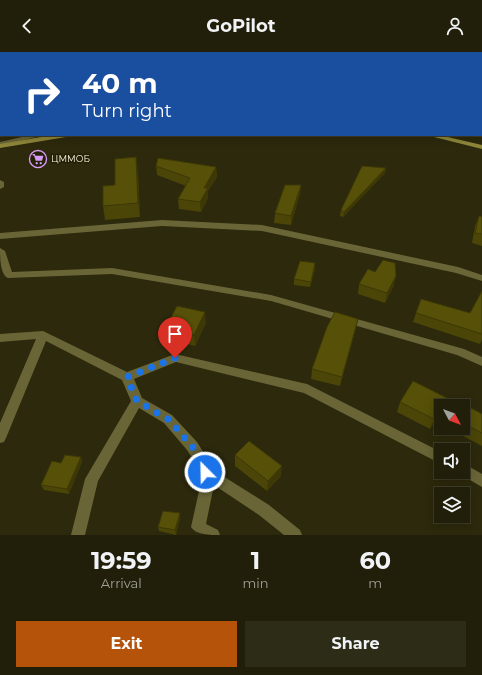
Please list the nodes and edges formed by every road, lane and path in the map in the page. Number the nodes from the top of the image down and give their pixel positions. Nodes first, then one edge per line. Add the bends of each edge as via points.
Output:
1 (36, 136) edge
2 (59, 136) edge
3 (434, 136) edge
4 (0, 145) edge
5 (482, 147) edge
6 (0, 182) edge
7 (0, 187) edge
8 (0, 236) edge
9 (0, 251) edge
10 (482, 278) edge
11 (43, 335) junction
12 (0, 338) edge
13 (482, 362) edge
14 (127, 377) junction
15 (137, 401) junction
16 (0, 438) edge
17 (434, 454) edge
18 (205, 472) junction
19 (470, 473) edge
20 (482, 481) edge
21 (198, 531) edge
22 (78, 535) edge
23 (213, 535) edge
24 (296, 535) edge

1 - 4 street
2 - 4 street
3 - 5 street
6 - 7 street
8 - 10 street via 162,223 262,228 458,270
9 - 13 street via 8,275 112,271 272,298 460,352
11 - 12 street
11 - 14 street
11 - 16 street
14 - 15 street
14 - 17 street via 175,358 307,389
15 - 18 street via 168,419 192,446
15 - 22 street via 92,479
18 - 21 street via 208,482
18 - 24 street via 264,510
19 - 20 street
21 - 23 street

